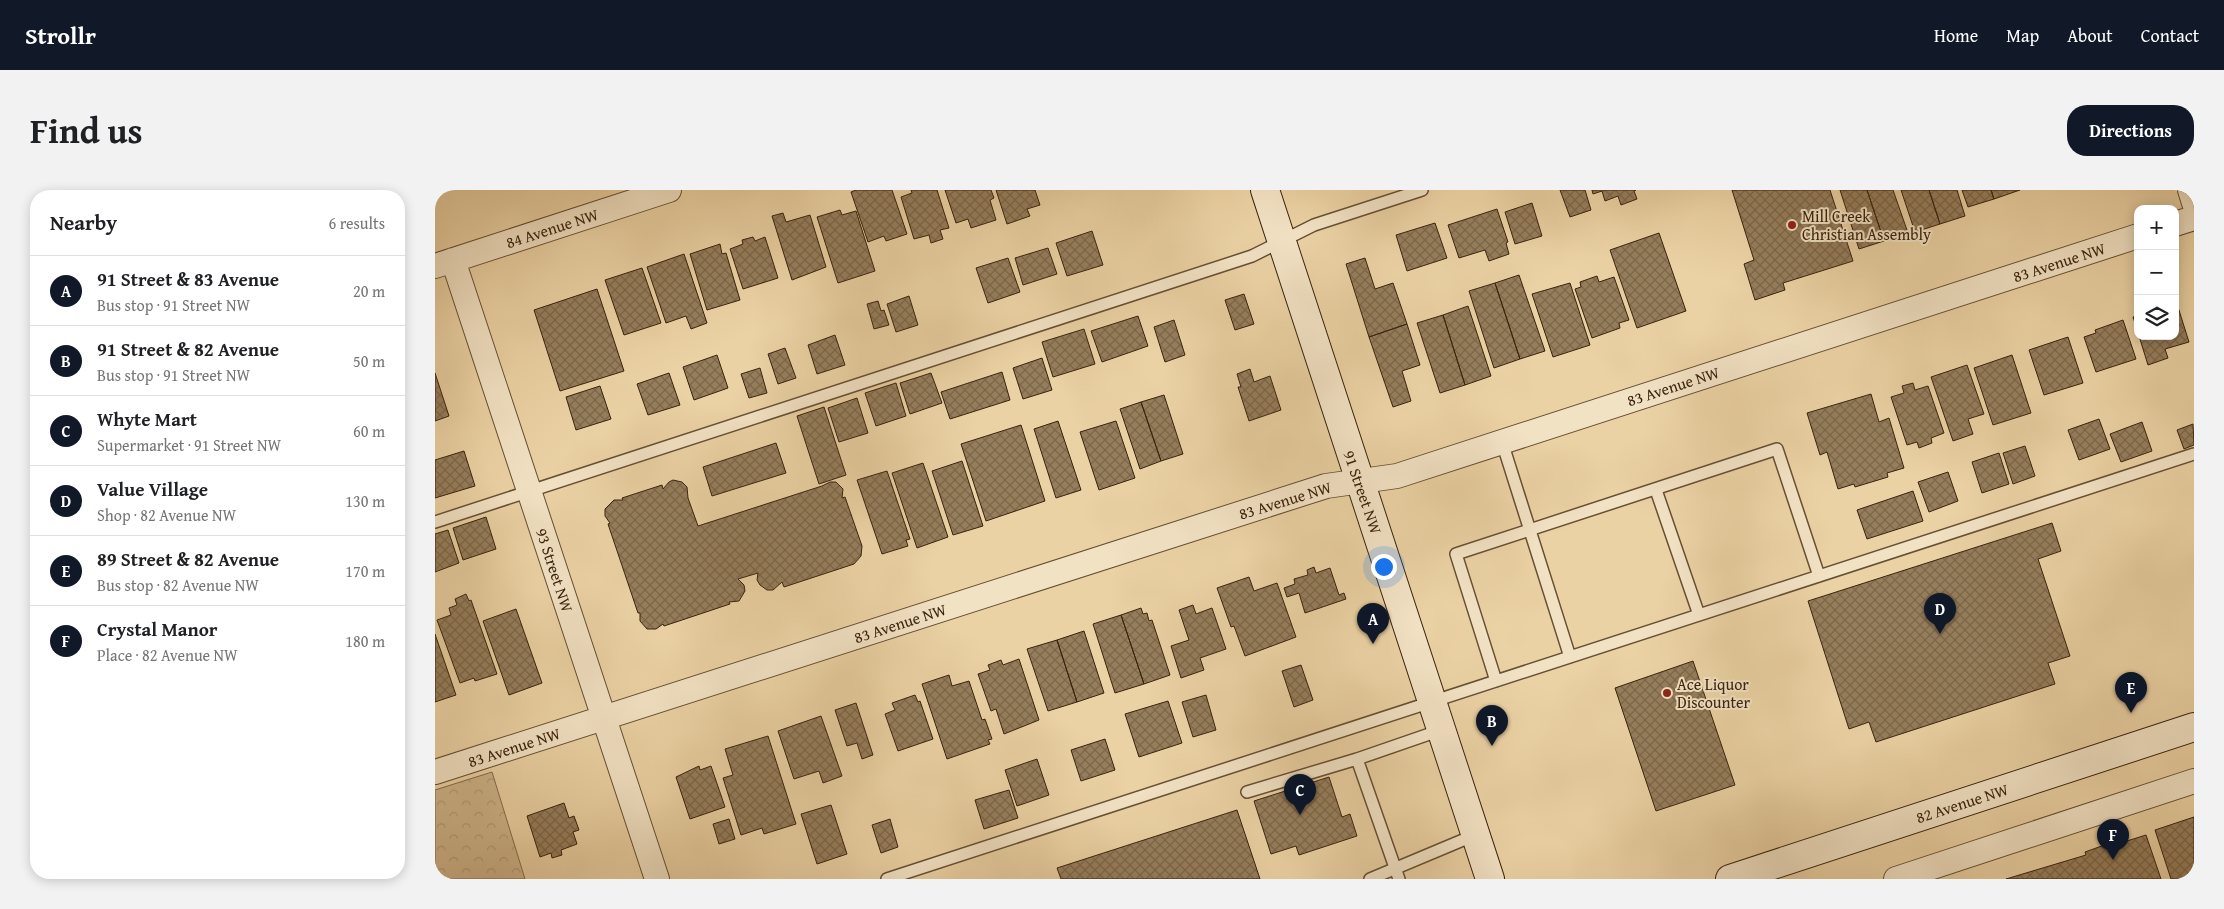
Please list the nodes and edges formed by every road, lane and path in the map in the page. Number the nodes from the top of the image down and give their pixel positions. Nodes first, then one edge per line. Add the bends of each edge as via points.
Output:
1 (669, 190) edge
2 (1265, 190) edge
3 (1422, 190) edge
4 (2190, 190) edge
5 (2194, 203) edge
6 (2194, 218) edge
7 (2179, 223) edge
8 (2134, 237) edge
9 (1282, 241) junction
10 (444, 263) edge
11 (1502, 442) junction
12 (2194, 454) edge
13 (1359, 481) junction
14 (1656, 490) junction
15 (530, 492) junction
16 (435, 522) edge
17 (1531, 531) junction
18 (1819, 576) junction
19 (1699, 615) junction
20 (1570, 657) junction
21 (1497, 681) junction
22 (1432, 702) junction
23 (604, 718) junction
24 (2194, 727) edge
25 (1443, 730) junction
26 (1357, 759) junction
27 (435, 772) edge
28 (2194, 781) edge
29 (1247, 792) dead end
30 (1475, 835) junction
31 (1397, 874) edge
32 (657, 879) edge
33 (887, 879) edge
34 (1371, 879) edge
35 (1490, 879) edge
36 (1730, 879) edge
37 (1897, 879) edge

1 - 10 street, 84 Avenue NW
2 - 9 street, 91 Street NW
3 - 9 lane via 1315,225
4 - 5 street
6 - 7 street
8 - 11 street, 83 Avenue NW
9 - 13 street, 91 Street NW
9 - 15 lane via 1252,256
10 - 15 street, 93 Street NW
11 - 13 street, 83 Avenue NW via 1397,476
11 - 17 lane
12 - 18 lane
13 - 22 street, 91 Street NW
13 - 23 street, 83 Avenue NW via 1326,486
14 - 17 lane
14 - 18 lane via 1777,449
14 - 19 lane
15 - 16 lane
15 - 23 street, 93 Street NW
17 - 20 lane
17 - 21 lane via 1456,554
18 - 19 lane
19 - 20 lane
20 - 21 lane
21 - 22 lane
22 - 25 street, 91 Street NW
22 - 33 lane
23 - 27 street, 83 Avenue NW
23 - 32 street, 93 Street NW
24 - 36 street, 82 Avenue NW
25 - 26 lane
25 - 30 street, 91 Street NW
26 - 29 lane
26 - 31 lane
28 - 37 street
30 - 31 lane
30 - 35 street, 91 Street NW
31 - 34 lane

